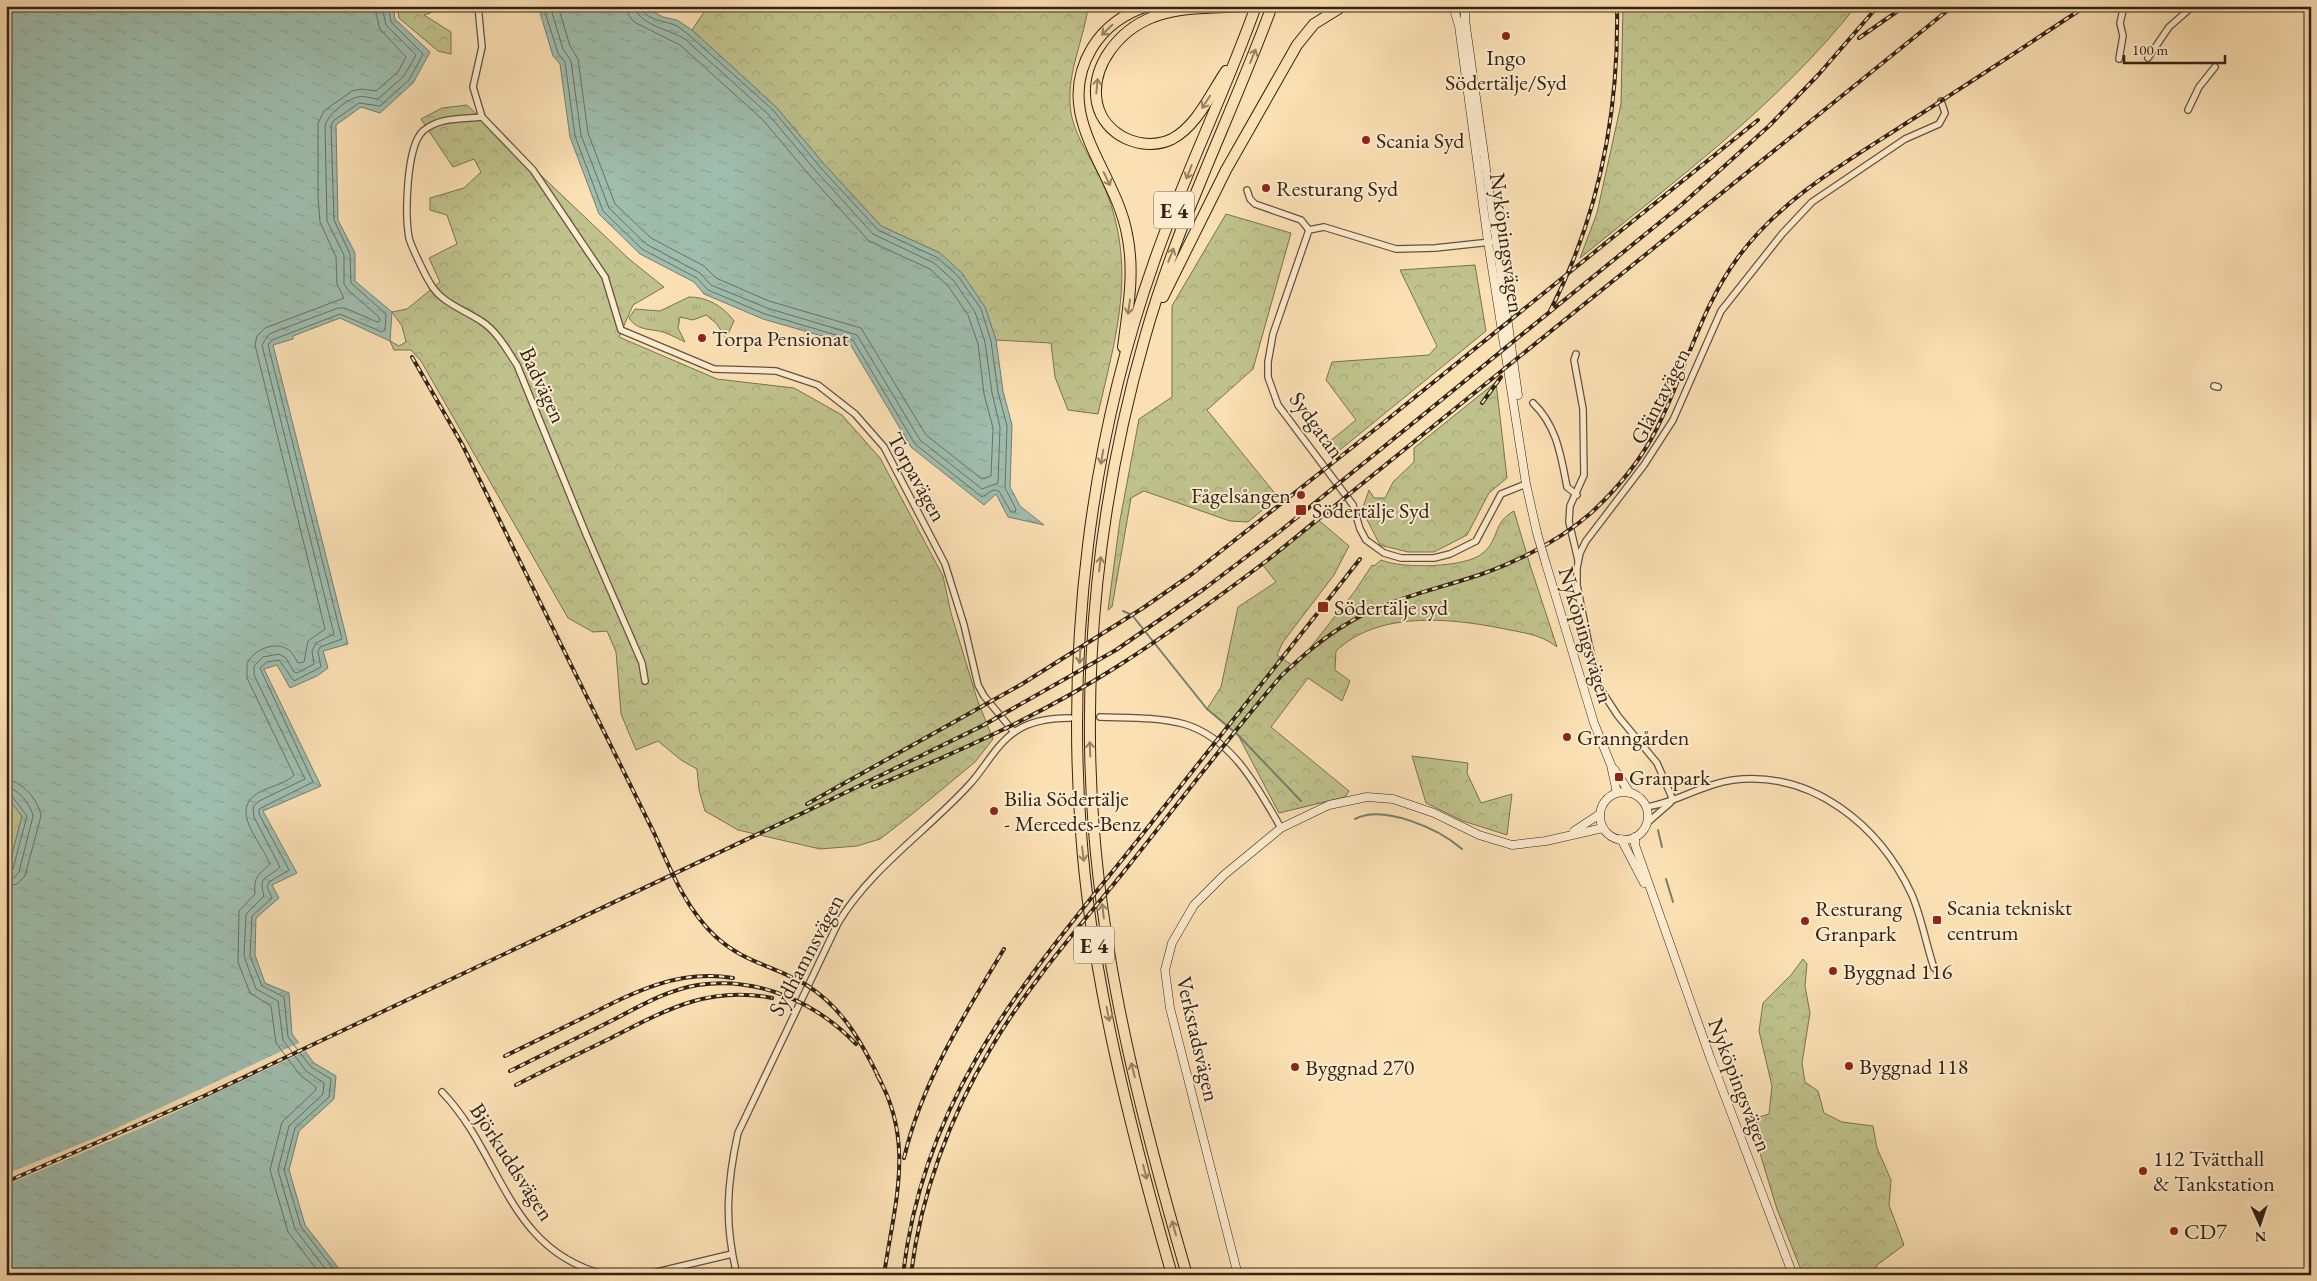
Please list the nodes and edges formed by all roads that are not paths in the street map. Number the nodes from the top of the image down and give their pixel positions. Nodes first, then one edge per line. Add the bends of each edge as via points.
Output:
1 (478, 6) edge
2 (1148, 6) edge
3 (1248, 6) edge
4 (1256, 6) edge
5 (1272, 6) edge
6 (1343, 6) edge
7 (1453, 6) edge
8 (1465, 6) edge
9 (2124, 6) edge
10 (2193, 6) edge
11 (1242, 47) junction
12 (2148, 58) dead end
13 (2119, 59) dead end
14 (2214, 67) dead end
15 (1941, 101) dead end
16 (2188, 110) dead end
17 (482, 118) junction
18 (2311, 157) edge
19 (2311, 162) edge
20 (1247, 190) dead end
21 (1309, 230) junction
22 (1492, 242) junction
23 (1146, 335) junction
24 (1576, 354) dead end
25 (1120, 378) junction
26 (1533, 403) dead end
27 (1526, 484) junction
28 (1577, 494) junction
29 (1578, 560) junction
30 (645, 681) dead end
31 (1100, 717) dead end
32 (1070, 718) dead end
33 (1014, 732) junction
34 (1611, 765) junction
35 (1617, 793) junction
36 (1630, 793) junction
37 (1673, 800) junction
38 (1646, 807) junction
39 (1600, 814) junction
40 (1647, 823) junction
41 (1281, 828) junction
42 (1603, 828) junction
43 (1571, 834) junction
44 (1635, 837) junction
45 (1620, 839) junction
46 (1656, 907) junction
47 (1934, 968) tunnel mouth
48 (442, 1092) dead end
49 (732, 1254) junction
50 (606, 1275) edge
51 (644, 1275) edge
52 (737, 1275) edge
53 (1172, 1275) edge
54 (1186, 1275) edge
55 (1238, 1275) edge
56 (1793, 1275) edge

1 - 17 street via 482,47 473,87
2 -> 25 highway via 1126,15 1103,33 1087,56 1078,94 1081,122 1116,199 1127,234 1131,286
11 -> 3 highway via 1197,115 1172,139 1150,144 1126,139 1101,114 1096,92 1100,70 1111,49 1128,31 1154,17 1174,12
4 - 11 highway, E 4
23 -> 5 highway, E 4 via 1167,265
6 - 23 highway via 1314,24 1297,45 1226,170
7 - 22 main road, Nyköpingsvägen
8 - 22 main road, Nyköpingsvägen
9 - 13 street
10 - 12 street via 2169,27
11 -> 25 highway, E 4 via 1154,263
14 - 16 street
15 - 29 street, Gläntavägen via 1945,112 1939,124 1906,139 1812,202 1740,286 1716,321 1667,431 1586,542
17 - 30 street, Badvägen via 440,122 423,131 416,140 411,156 409,238 430,284 445,300 483,322 503,343 517,365 642,663
17 - 33 street, Torpavägen via 533,170 605,277 621,330 714,369 776,371 818,385 856,414 884,447 945,564 964,624 978,685
18 - 19 street
20 - 21 street via 1255,204 1300,220
21 - 22 street via 1324,227 1396,249
21 - 27 street, Sydgatan via 1273,334 1268,377 1278,404 1353,505 1366,540 1384,553 1401,558 1434,558 1450,554 1476,541 1502,494
22 - 27 main road, Nyköpingsvägen
54 -> 23 highway, E 4 via 1130,1059 1106,934 1094,833 1090,721 1094,623 1105,521 1118,443
24 - 28 street via 1574,360 1583,409 1584,475
25 -> 53 highway, E 4 via 1092,512 1082,608 1077,712 1081,834 1093,939 1118,1062
26 - 28 street via 1554,431 1567,487
27 - 34 main road, Nyköpingsvägen, bridge via 1537,533 1594,723
28 - 29 street via 1570,506 1569,522
29 - 37 street, Gläntavägen via 1579,597 1601,690 1656,763
31 - 41 street via 1168,721 1204,733 1223,746 1241,765
32 - 33 street, Sydhamnsvägen via 1038,721
33 - 49 street, Sydhamnsvägen via 941,814 885,865 851,902 838,922 738,1133 730,1170 727,1208
34 - 35 main road, Nyköpingsvägen
34 - 36 main road, Nyköpingsvägen
35 - 36 main road
35 - 39 main road via 1607,799
36 - 38 main road via 1638,796
37 - 38 street
37 - 40 street
37 - 47 street via 1714,783 1756,779 1792,785 1832,801 1861,822 1889,854 1912,896
38 - 40 main road
39 - 42 main road
39 - 43 main road, Verkstadsvägen
40 - 44 main road
41 - 43 main road, Verkstadsvägen via 1329,805 1367,797 1393,799 1434,813 1479,835 1512,845
41 - 55 main road, Verkstadsvägen via 1224,875 1194,906 1172,943 1165,970 1170,1008
42 - 43 main road, Verkstadsvägen
42 - 45 main road
44 - 45 main road
44 - 46 main road, Nyköpingsvägen
45 - 46 main road, Nyköpingsvägen
46 - 56 main road, Nyköpingsvägen
48 - 50 street, Björkuddsvägen via 458,1109 528,1226 560,1256 585,1270
49 - 51 street
49 - 52 street, Sydhamnsvägen

